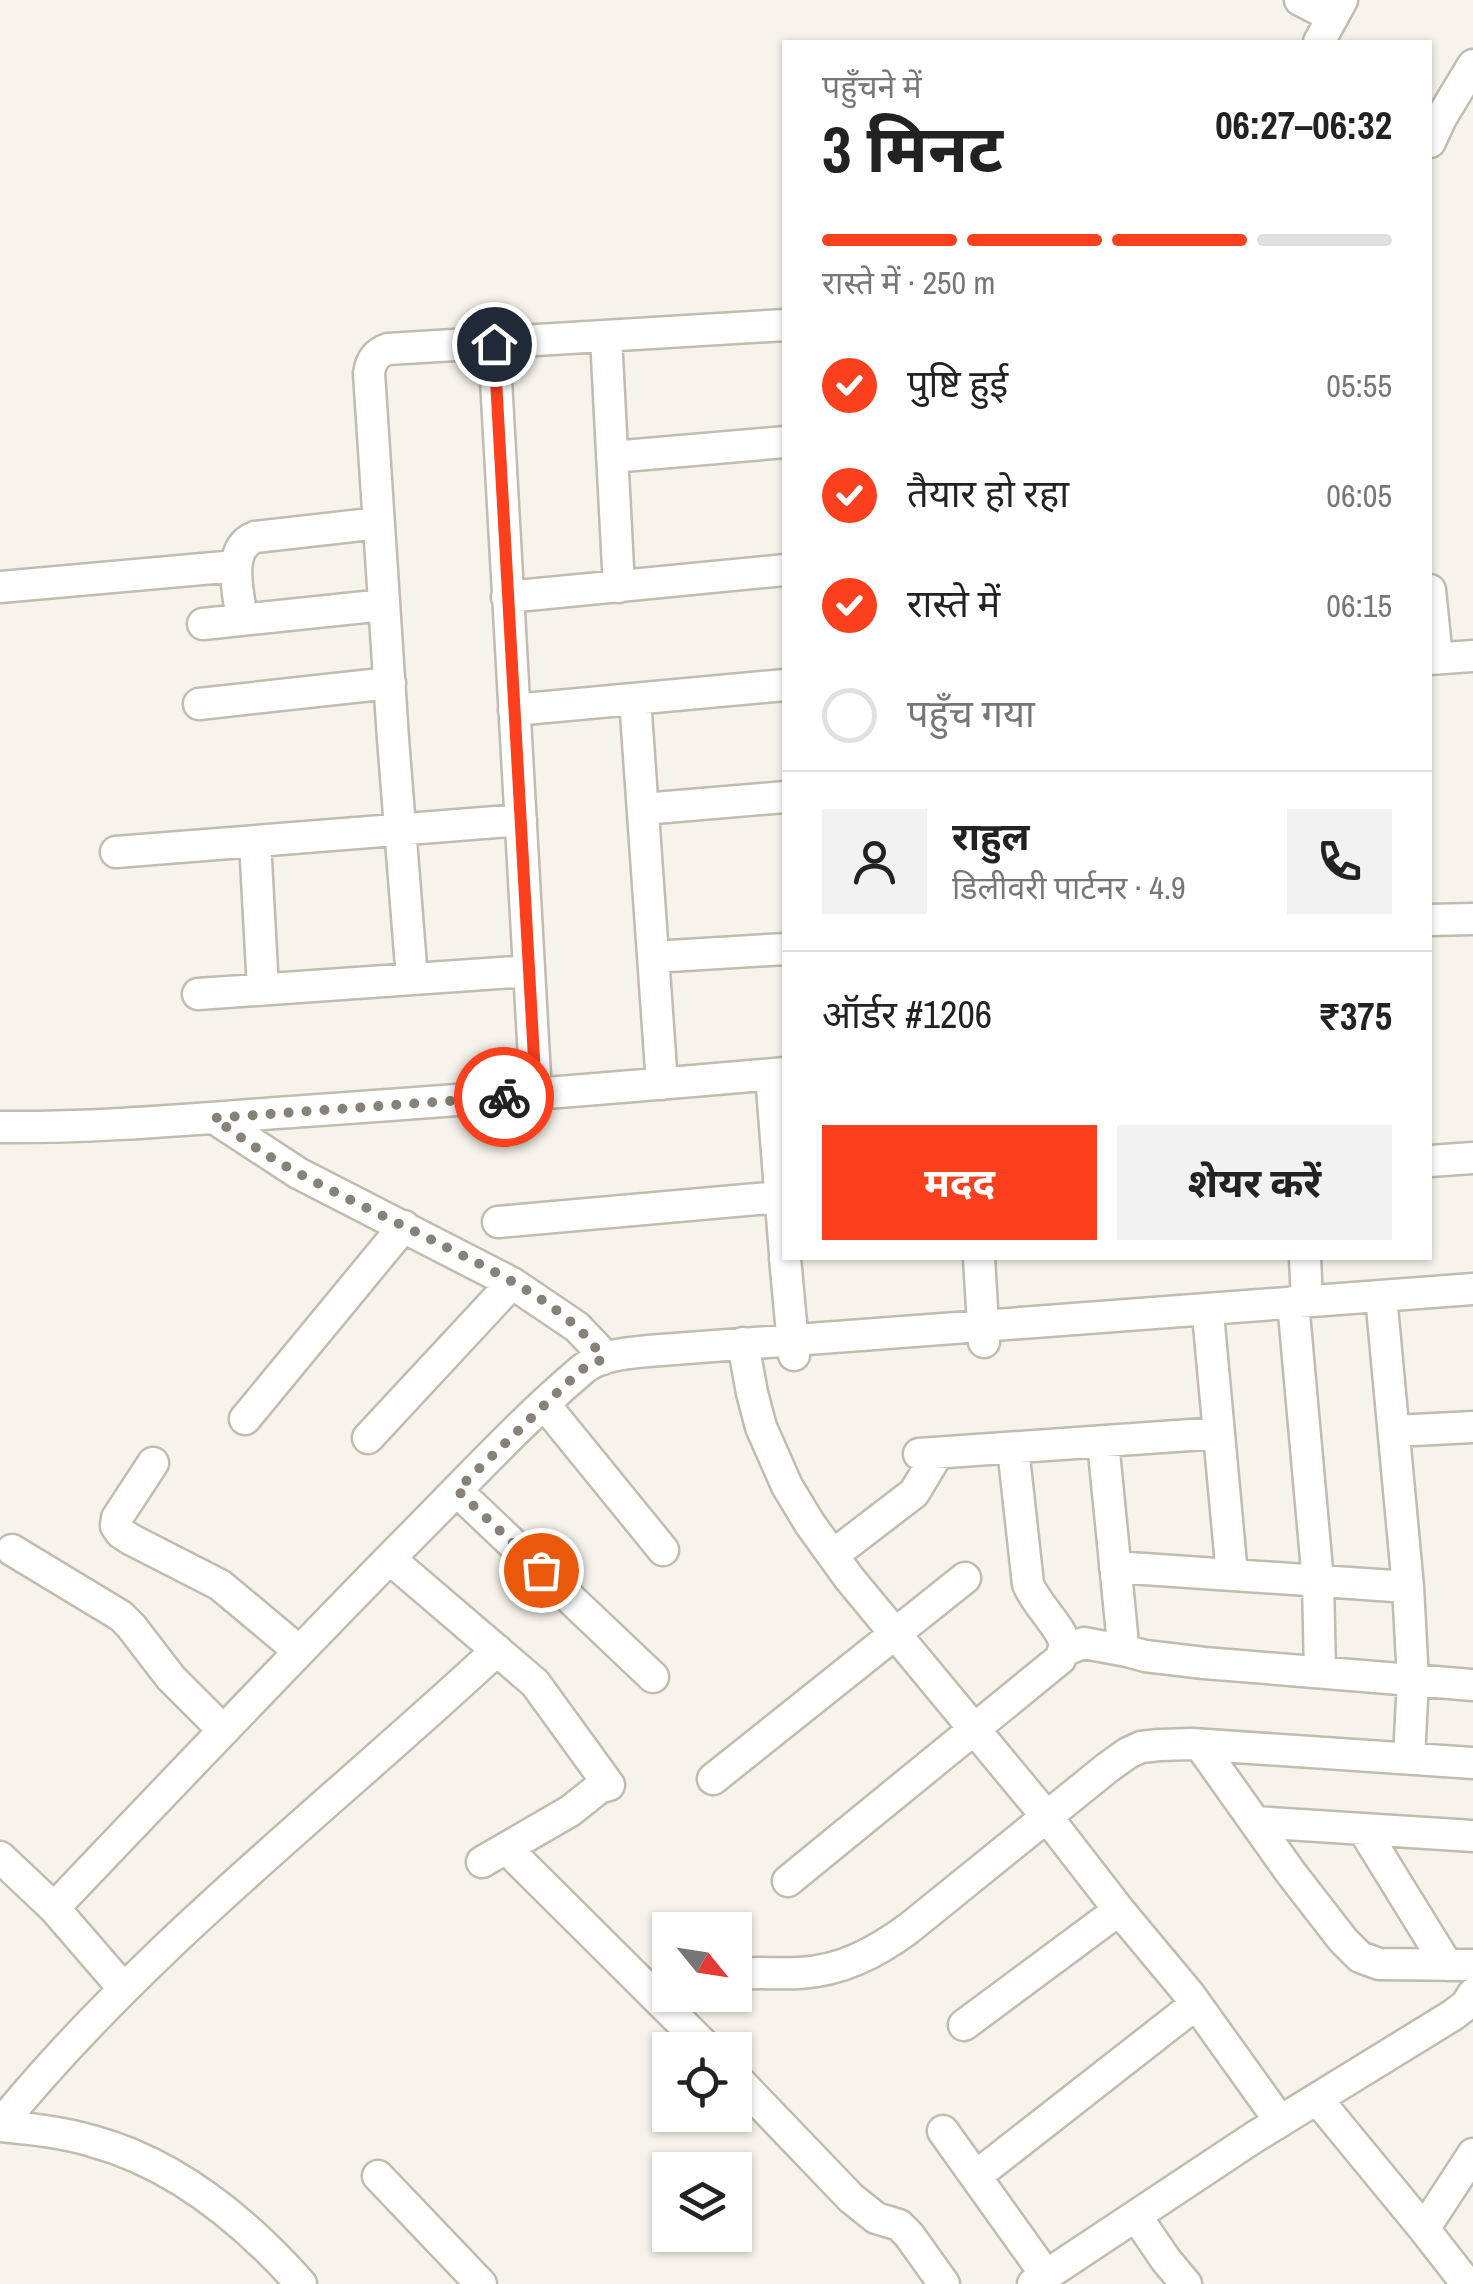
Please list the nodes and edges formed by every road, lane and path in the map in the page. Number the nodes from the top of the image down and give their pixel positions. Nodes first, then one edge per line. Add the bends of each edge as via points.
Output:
1 (1300, 0) edge
2 (1331, 20) edge
3 (1473, 65) edge
4 (1432, 138) edge
5 (782, 326) edge
6 (606, 337) junction
7 (494, 344) junction
8 (782, 442) edge
9 (612, 457) junction
10 (379, 523) junction
11 (236, 566) junction
12 (782, 570) edge
13 (0, 587) edge
14 (619, 587) junction
15 (508, 597) junction
16 (384, 605) junction
17 (242, 620) junction
18 (203, 624) dead end
19 (1473, 656) edge
20 (1433, 659) edge
21 (390, 683) junction
22 (782, 686) edge
23 (635, 699) junction
24 (199, 704) dead end
25 (514, 710) junction
26 (782, 797) edge
27 (642, 809) junction
28 (521, 820) junction
29 (401, 830) junction
30 (255, 842) junction
31 (116, 852) dead end
32 (1473, 919) edge
33 (1432, 920) edge
34 (782, 949) edge
35 (653, 957) junction
36 (530, 971) junction
37 (412, 979) junction
38 (263, 989) junction
39 (198, 994) dead end
40 (778, 1074) edge
41 (662, 1084) junction
42 (536, 1094) junction
43 (214, 1118) junction
44 (0, 1126) edge
45 (1473, 1158) edge
46 (1432, 1161) edge
47 (780, 1197) junction
48 (782, 1221) edge
49 (498, 1222) dead end
50 (404, 1226) junction
51 (785, 1260) edge
52 (979, 1260) edge
53 (1305, 1260) edge
54 (512, 1283) junction
55 (1473, 1289) edge
56 (1382, 1304) junction
57 (1473, 1307) edge
58 (1298, 1308) junction
59 (1209, 1325) junction
60 (984, 1334) junction
61 (793, 1347) junction
62 (744, 1350) junction
63 (590, 1367) junction
64 (544, 1405) junction
65 (245, 1419) dead end
66 (1473, 1427) edge
67 (1395, 1431) junction
68 (1219, 1433) junction
69 (368, 1438) dead end
70 (1103, 1442) junction
71 (1012, 1448) junction
72 (152, 1463) dead end
73 (457, 1490) junction
74 (12, 1550) dead end
75 (663, 1550) dead end
76 (832, 1555) junction
77 (390, 1559) junction
78 (1116, 1566) junction
79 (1232, 1574) junction
80 (966, 1578) dead end
81 (1318, 1580) junction
82 (1408, 1586) junction
83 (895, 1634) junction
84 (498, 1650) junction
85 (299, 1651) junction
86 (1063, 1651) junction
87 (1128, 1651) junction
88 (1320, 1672) junction
89 (653, 1677) dead end
90 (1413, 1680) junction
91 (1473, 1685) edge
92 (223, 1730) junction
93 (974, 1730) junction
94 (1200, 1745) junction
95 (1410, 1758) junction
96 (1473, 1763) edge
97 (713, 1779) dead end
98 (1046, 1817) junction
99 (1256, 1822) junction
100 (1364, 1829) junction
101 (1473, 1836) edge
102 (0, 1858) edge
103 (516, 1859) dead end
104 (482, 1862) dead end
105 (788, 1881) dead end
106 (54, 1908) junction
107 (1119, 1910) junction
108 (1460, 1965) edge
109 (752, 1974) edge
110 (652, 1978) edge
111 (124, 1989) junction
112 (1473, 1994) edge
113 (1196, 2004) junction
114 (964, 2024) dead end
115 (752, 2095) edge
116 (1317, 2099) junction
117 (1280, 2121) junction
118 (0, 2126) edge
119 (944, 2131) dead end
120 (1469, 2170) edge
121 (378, 2176) dead end
122 (976, 2176) junction
123 (1136, 2216) junction
124 (1424, 2228) junction
125 (1038, 2281) edge
126 (301, 2284) edge
127 (482, 2284) edge
128 (944, 2284) edge
129 (1186, 2284) edge
130 (1466, 2284) edge

1 - 2 street
3 - 4 street
5 - 6 street
6 - 7 street
6 - 9 street
7 - 10 street via 388,348 371,363
7 - 15 street
8 - 9 street
9 - 14 street
10 - 11 street via 256,537 241,547
10 - 16 street
11 - 13 street
11 - 17 street
12 - 14 street
14 - 15 street
15 - 25 street
16 - 17 street
16 - 21 street
17 - 18 street
19 - 20 street
21 - 24 street
21 - 29 street
22 - 23 street
23 - 25 street
23 - 27 street
25 - 28 street
26 - 27 street
27 - 35 street
28 - 29 street
28 - 36 street
29 - 30 street
29 - 37 street
30 - 31 street
30 - 38 street
32 - 33 street
34 - 35 street
35 - 41 street
36 - 37 street
36 - 42 street
37 - 38 street
38 - 39 street
40 - 41 street
40 - 47 street
41 - 42 street
42 - 43 street
43 - 44 street
43 - 50 street via 276,1161
45 - 46 street
47 - 48 street
47 - 49 street
50 - 54 street
50 - 65 street
51 - 61 street
52 - 60 street
53 - 58 street
54 - 63 street via 588,1337
54 - 69 street
55 - 56 street
56 - 57 street
56 - 58 street
56 - 67 street
58 - 59 street
58 - 60 street
58 - 81 street
59 - 60 street
59 - 68 street
60 - 61 street
61 - 62 street
62 - 63 street
62 - 76 street via 767,1443
63 - 64 street
64 - 73 street
64 - 75 street
66 - 67 street
67 - 82 street
68 - 70 street
68 - 79 street
70 - 71 street
70 - 78 street
71 - 76 street via 928,1454 914,1493
71 - 86 street via 1028,1584 1064,1640
72 - 85 street via 116,1526 220,1585
73 - 77 street
73 - 89 street
74 - 92 street via 121,1616
76 - 83 street
77 - 84 street
77 - 85 street
78 - 79 street
78 - 87 street
79 - 81 street
80 - 83 street
81 - 82 street
81 - 88 street
82 - 90 street
83 - 93 street
83 - 97 street
84 - 104 street via 536,1682 609,1785
84 - 111 street
85 - 92 street
86 - 87 street via 1084,1643
86 - 93 street
87 - 88 street
88 - 90 street
90 - 91 street
90 - 95 street
92 - 106 street
93 - 98 street
93 - 105 street
94 - 95 street
94 - 98 street via 1128,1752
94 - 99 street
95 - 96 street
98 - 107 street
98 - 109 street via 882,1948 830,1968
99 - 100 street
99 - 108 street via 1360,1957 1379,1964
100 - 101 street
100 - 108 street
102 - 106 street
103 - 110 street
106 - 111 street
107 - 113 street
107 - 114 street
111 - 118 street
112 - 116 street via 1453,2015
113 - 117 street
113 - 122 street
115 - 128 street via 851,2198 876,2218 899,2225
116 - 117 street
116 - 124 street
117 - 123 street
118 - 126 street via 94,2141 156,2167 239,2222
119 - 122 street
120 - 124 street
121 - 127 street
122 - 125 street
123 - 125 street
123 - 129 street
124 - 130 street

